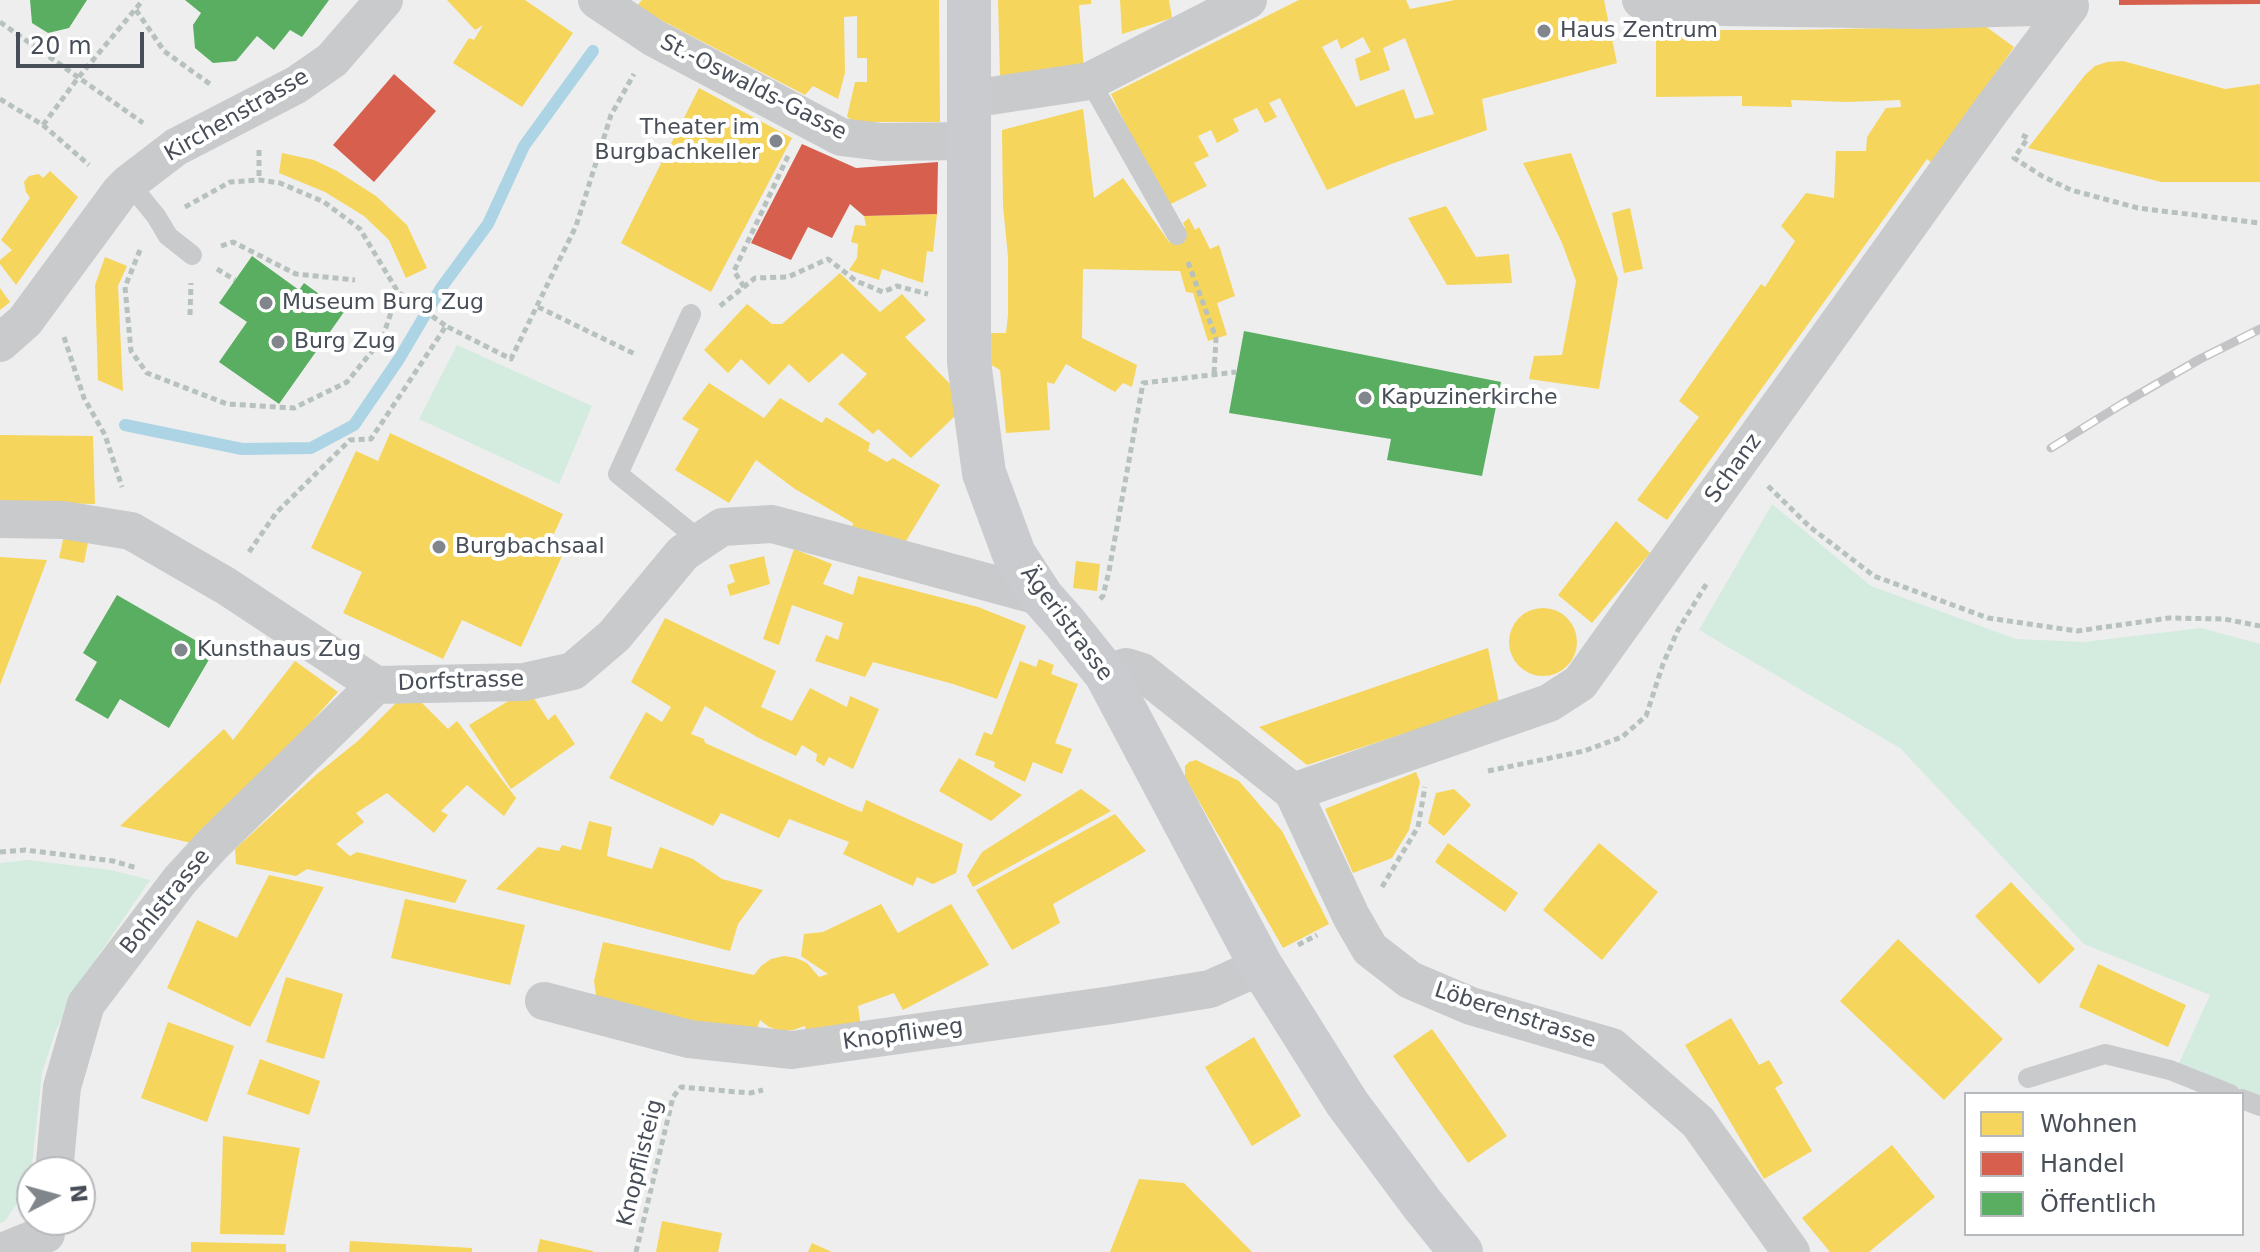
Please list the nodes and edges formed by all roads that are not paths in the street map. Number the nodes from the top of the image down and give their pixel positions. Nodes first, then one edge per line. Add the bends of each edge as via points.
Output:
1 (384, 0) edge
2 (597, 0) edge
3 (969, 0) edge
4 (1248, 0) edge
5 (1641, 0) edge
6 (2070, 3) edge
7 (1922, 5) edge
8 (1090, 81) junction
9 (970, 120) junction
10 (133, 195) junction
11 (1177, 235) road end
12 (192, 255) road end
13 (689, 318) road end
14 (0, 343) edge
15 (0, 519) edge
16 (701, 541) junction
17 (1042, 597) junction
18 (1106, 674) junction
19 (376, 685) junction
20 (1293, 792) junction
21 (1261, 966) junction
22 (544, 1001) dead end
23 (2028, 1078) dead end
24 (2225, 1092) edge
25 (56, 1156) edge
26 (46, 1236) edge
27 (2, 1252) edge
28 (1461, 1252) edge
29 (1791, 1252) edge

1 - 10 street, Kirchenstrasse via 332,60 296,85 176,147
2 - 9 street, St.-Oswalds-Gasse via 654,38 841,137 882,142
3 - 9 main road, Ägeristrasse
4 - 8 street, St.-Oswalds-Gasse
5 - 7 street via 1657,6
6 - 7 street
6 - 20 street, Schanz via 1580,683 1549,703
8 - 9 street, St.-Oswalds-Gasse
8 - 11 lane
9 - 17 main road, Ägeristrasse via 969,362 984,473 1014,554
10 - 12 lane
10 - 14 street, Kirchenstrasse
13 - 16 lane via 618,474
15 - 19 street, Dorfstrasse via 63,520 131,531
16 - 17 street, Dorfstrasse via 722,527 772,524
16 - 19 street, Dorfstrasse via 683,553 614,636 573,671 524,682
17 - 18 main road, Ägeristrasse
18 - 20 street, Löberenstrasse via 1126,667 1142,672
18 - 21 main road, Ägeristrasse
19 - 25 street, Bohlstrasse via 180,880 86,1004 62,1087
20 - 29 street, Löberenstrasse via 1370,949 1410,980 1471,1006 1612,1047 1698,1122
21 - 22 street, Knopfliweg via 1210,989 792,1050 689,1039
21 - 28 main road, Ägeristrasse via 1347,1103
23 - 24 lane via 2105,1054 2170,1070
26 - 27 street

